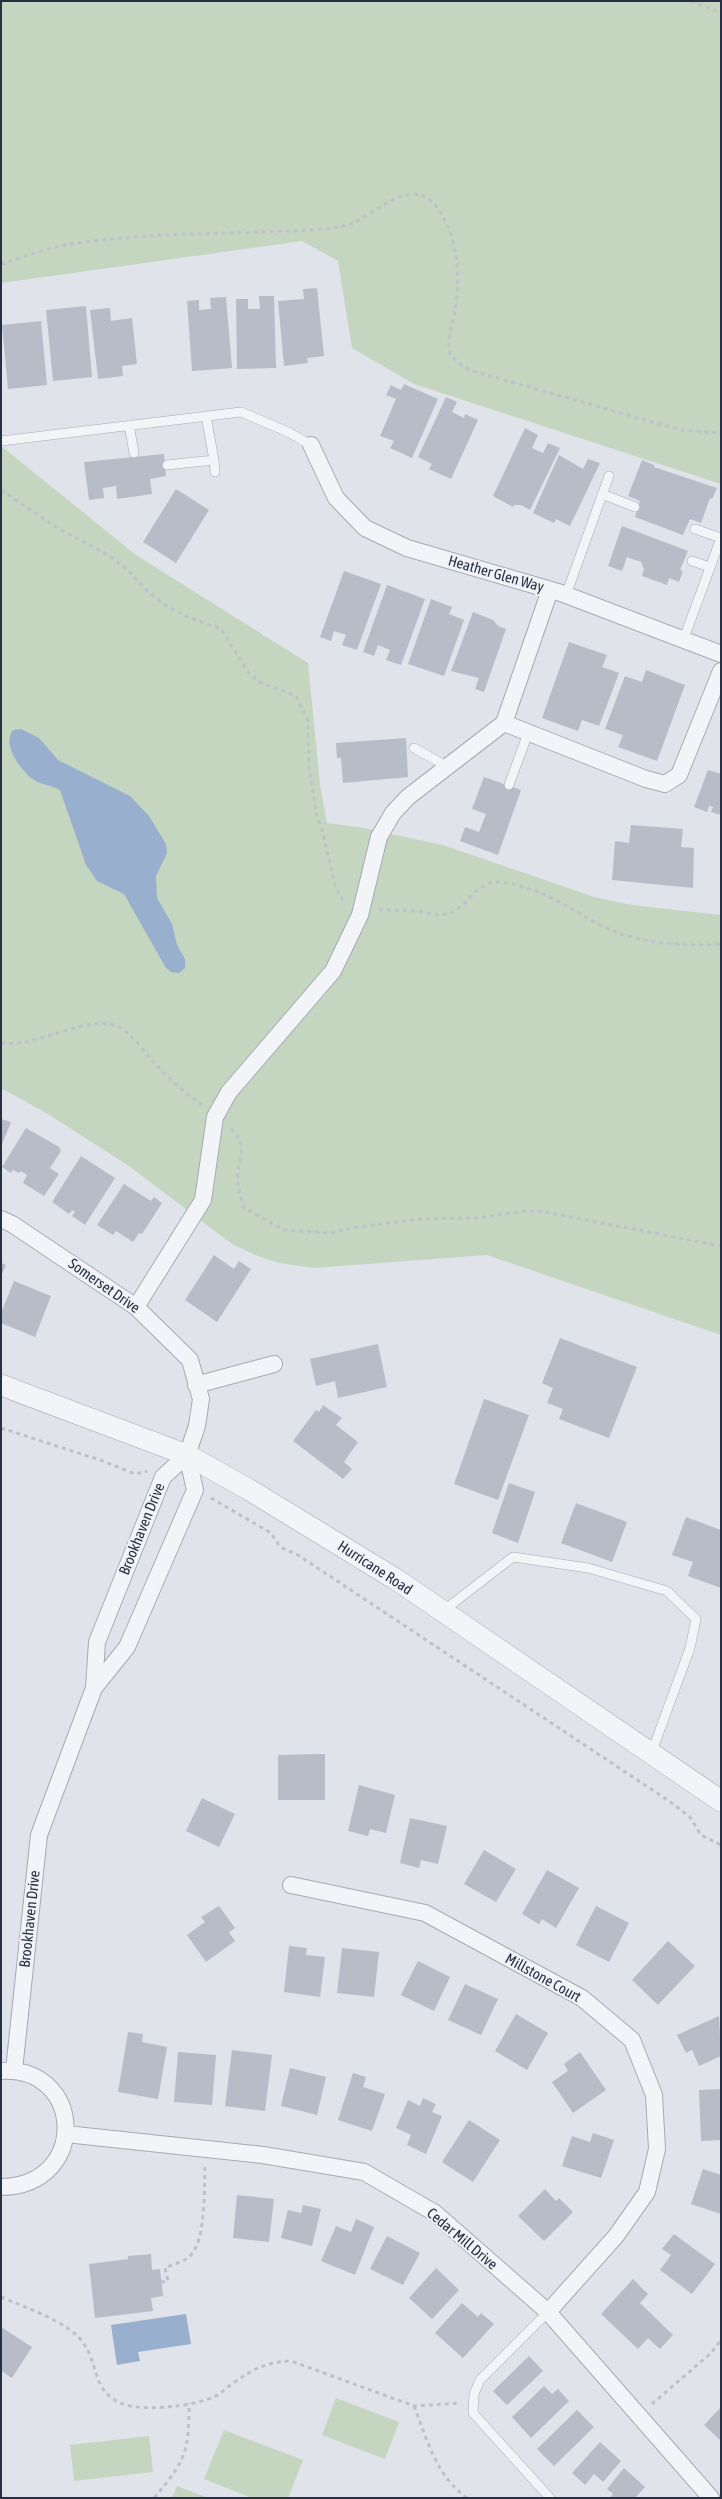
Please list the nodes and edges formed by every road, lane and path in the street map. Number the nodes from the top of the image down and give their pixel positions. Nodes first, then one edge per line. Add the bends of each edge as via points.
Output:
1 (691, 1) edge
2 (721, 13) edge
3 (1, 264) edge
4 (206, 416) junction
5 (130, 425) junction
6 (721, 433) edge
7 (1, 441) edge
8 (312, 445) joint
9 (134, 453) dead end
10 (214, 460) junction
11 (167, 465) dead end
12 (215, 472) dead end
13 (609, 476) dead end
14 (1, 490) edge
15 (602, 494) junction
16 (635, 507) dead end
17 (695, 529) dead end
18 (721, 538) edge
19 (692, 561) dead end
20 (715, 562) edge
21 (550, 590) junction
22 (566, 595) junction
23 (684, 638) junction
24 (721, 654) edge
25 (721, 671) edge
26 (504, 723) junction
27 (528, 733) junction
28 (414, 748) dead end
29 (448, 767) junction
30 (509, 785) dead end
31 (362, 908) junction
32 (721, 944) edge
33 (1, 1043) edge
34 (215, 1117) junction
35 (1, 1219) edge
36 (721, 1246) edge
37 (136, 1307) junction
38 (274, 1364) dead end
39 (1, 1385) edge
40 (196, 1385) junction
41 (1, 1428) edge
42 (187, 1455) junction
43 (163, 1477) junction
44 (195, 1490) junction
45 (441, 1612) junction
46 (94, 1688) junction
47 (651, 1754) junction
48 (721, 1801) edge
49 (721, 1845) edge
50 (290, 1885) dead end
51 (8, 2070) edge
52 (66, 2134) junction
53 (206, 2149) junction
54 (1, 2187) edge
55 (161, 2282) dead end
56 (1, 2297) edge
57 (548, 2312) junction
58 (721, 2340) edge
59 (189, 2403) junction
60 (474, 2404) junction
61 (414, 2406) junction
62 (639, 2415) junction
63 (154, 2498) edge
64 (467, 2498) edge
65 (550, 2498) edge
66 (711, 2498) edge

1 - 2 path
3 - 6 path via 77,243 200,233 340,227 369,215 394,198 412,193 432,202 450,230 458,286 448,342 458,363 470,370 682,430
4 - 5 lane
4 - 8 lane via 241,412
4 - 10 lane
5 - 7 lane
5 - 9 lane
8 - 21 street, Heather Glen Way via 336,498 365,528 407,548
10 - 11 lane
10 - 12 lane
13 - 15 lane
14 - 31 path via 59,530 106,554 162,603 221,629 248,672 259,682 296,696 308,720 312,793 340,897 346,903
15 - 16 lane
15 - 22 lane
17 - 18 lane
18 - 20 lane
19 - 20 lane
20 - 23 lane
21 - 22 street, Heather Glen Way
21 - 26 street
22 - 23 street, Heather Glen Way
23 - 24 street, Heather Glen Way
25 - 27 street via 678,775 665,784
26 - 27 street
26 - 29 street
27 - 30 lane
28 - 29 lane
29 - 31 street via 408,797 379,836
31 - 32 path via 416,910 443,915 451,913 495,881 514,883 553,898 596,923 640,940
31 - 34 street via 333,971 228,1092
33 - 34 path via 37,1041 92,1023 108,1023 129,1034 165,1075
34 - 36 path via 240,1137 239,1193 244,1208 284,1230 331,1233 420,1219 476,1218 524,1211 545,1212
34 - 37 street via 203,1200
35 - 37 street, Somerset Drive
37 - 40 street, Somerset Drive via 190,1360
38 - 40 street
39 - 42 street, Hurricane Road
40 - 42 street, Somerset Drive via 200,1399 197,1426
41 - 43 path via 135,1474 145,1470
42 - 43 street, Brookhaven Drive
42 - 44 street
42 - 45 street, Hurricane Road via 389,1575
43 - 46 street, Brookhaven Drive via 97,1642
44 - 46 street, Brookhaven Drive via 127,1647
44 - 49 path via 271,1533 280,1547 298,1555 669,1801 690,1817 701,1835
45 - 47 street, Hurricane Road
45 - 47 lane via 513,1557 588,1568 666,1591 696,1619 690,1648
46 - 51 street, Brookhaven Drive via 39,1835
47 - 48 street, Hurricane Road
50 - 57 street, Millstone Court via 425,1913 582,1998 632,2040 654,2095 657,2149 648,2192 616,2236
51 - 52 street via 32,2075 47,2085 59,2099 65,2116
52 - 53 street, Cedar Mill Drive
52 - 54 street via 52,2168 20,2186
53 - 55 path via 197,2245 190,2256 165,2268 168,2281
53 - 57 street, Cedar Mill Drive via 364,2172 435,2213
56 - 59 path via 70,2330 81,2340 90,2354 98,2381 117,2403 128,2407
57 - 60 lane via 480,2380
57 - 62 street, Cedar Mill Drive
58 - 62 path via 712,2353
59 - 61 path via 214,2397 246,2374 270,2362 292,2360
59 - 63 path via 186,2454
60 - 61 path via 447,2402
60 - 65 lane via 473,2413
61 - 64 path via 436,2464 453,2488
62 - 66 street, Cedar Mill Drive

